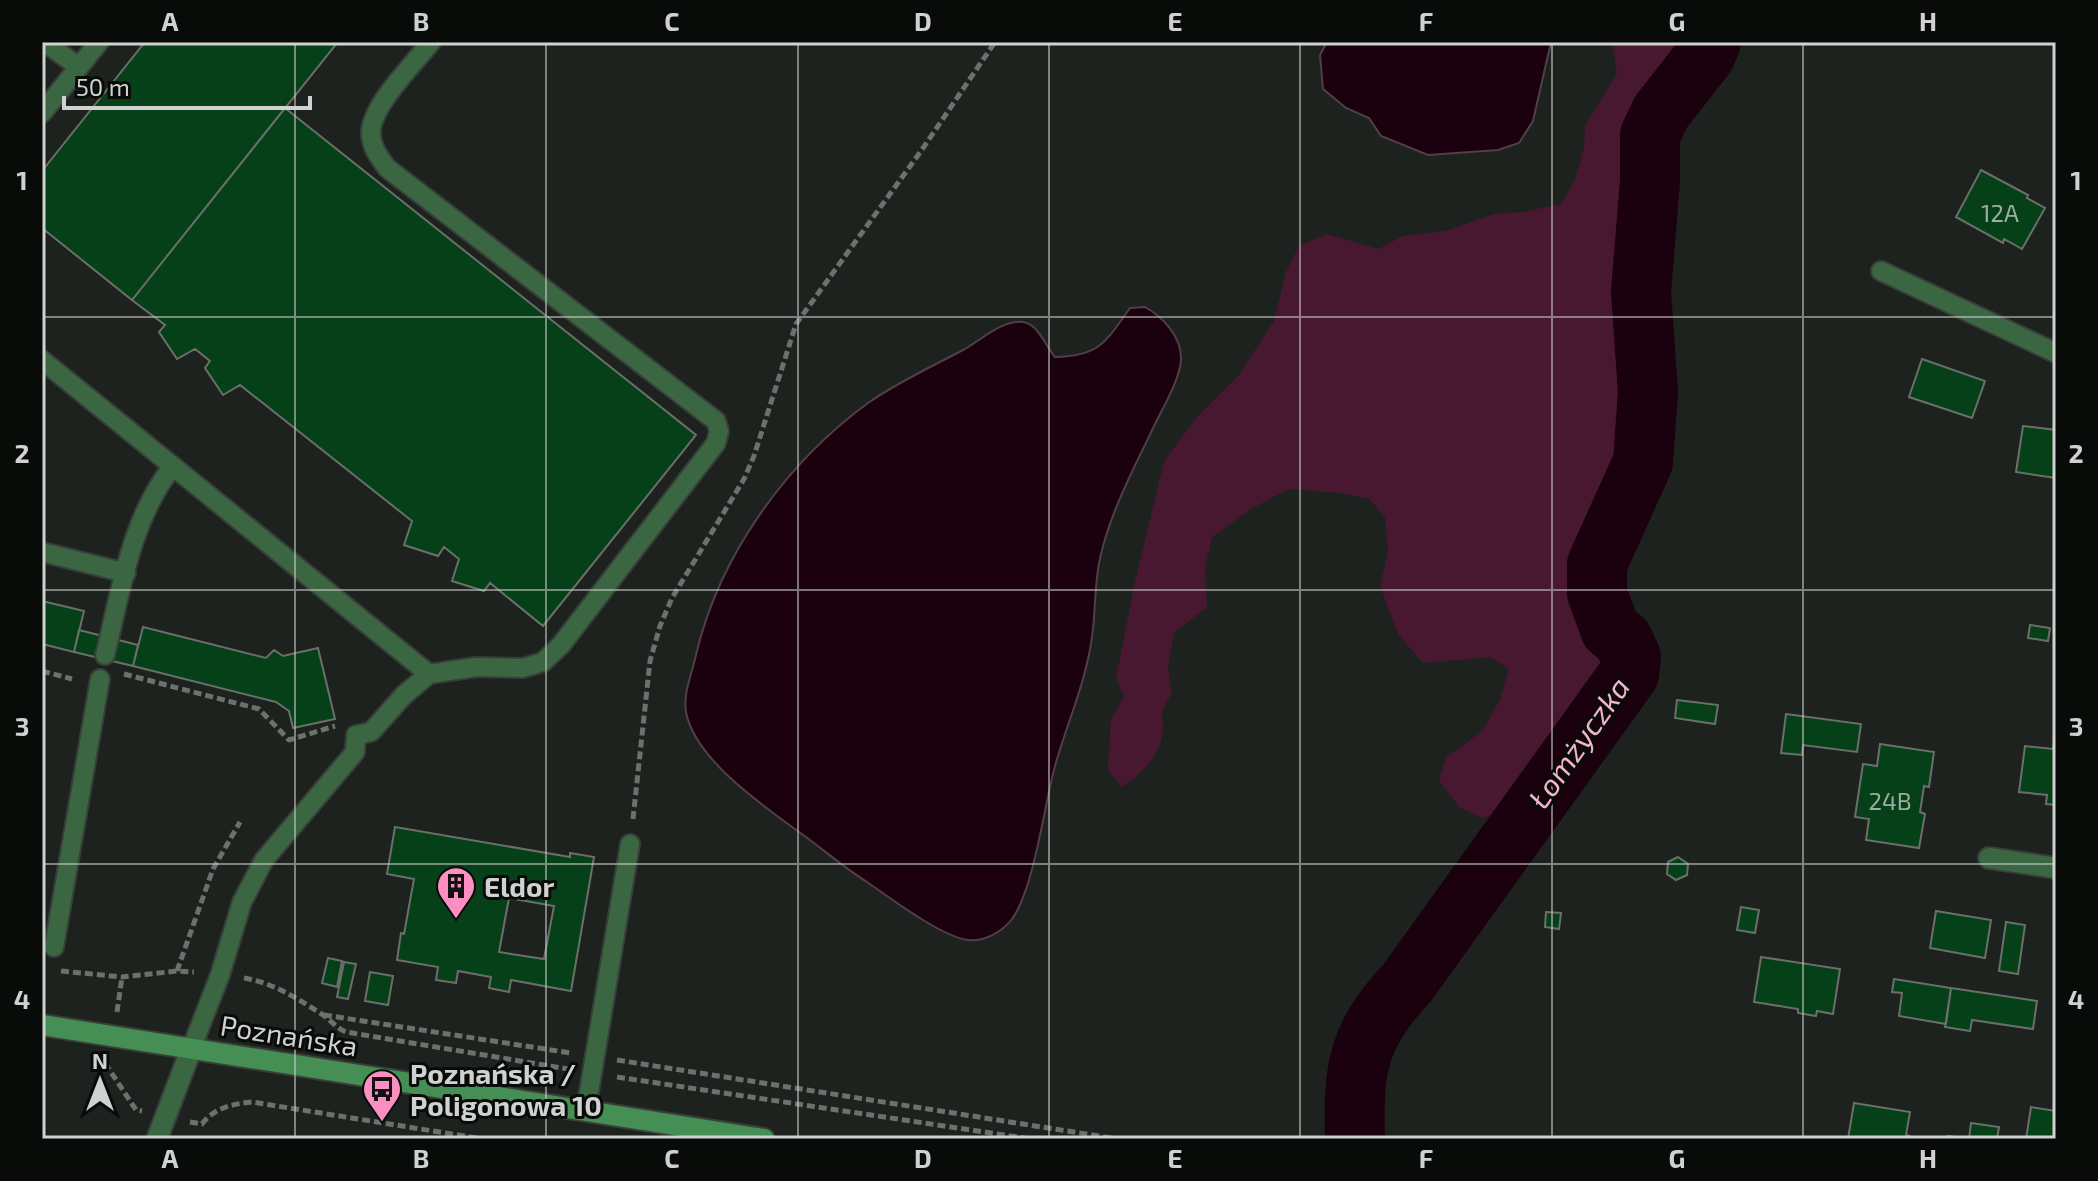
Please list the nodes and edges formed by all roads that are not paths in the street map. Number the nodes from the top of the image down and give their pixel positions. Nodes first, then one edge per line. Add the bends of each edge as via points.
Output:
1 (44, 42) edge
2 (99, 42) edge
3 (431, 42) edge
4 (79, 67) junction
5 (42, 113) edge
6 (1881, 271) dead end
7 (2056, 353) edge
8 (42, 360) edge
9 (173, 466) junction
10 (42, 552) edge
11 (126, 573) junction
12 (105, 655) dead end
13 (429, 674) junction
14 (108, 675) road end
15 (630, 844) road end
16 (1989, 858) dead end
17 (2056, 868) edge
18 (54, 947) dead end
19 (42, 1025) edge
20 (192, 1047) junction
21 (586, 1110) junction
22 (157, 1139) edge
23 (764, 1139) edge

1 - 4 lane
2 - 4 lane
3 - 13 lane via 375,114 375,152 387,168 716,421 719,431 711,452 543,662
4 - 5 lane
6 - 7 lane
8 - 9 lane
9 - 11 lane via 143,514
9 - 13 lane
10 - 11 lane
11 - 12 lane
13 - 20 lane via 371,732 356,735 355,752 264,860 242,902
14 - 18 lane
15 - 21 lane
16 - 17 street
19 - 20 main road, Poznańska
20 - 21 main road, Poznańska
20 - 22 street
21 - 23 main road, Poznańska

